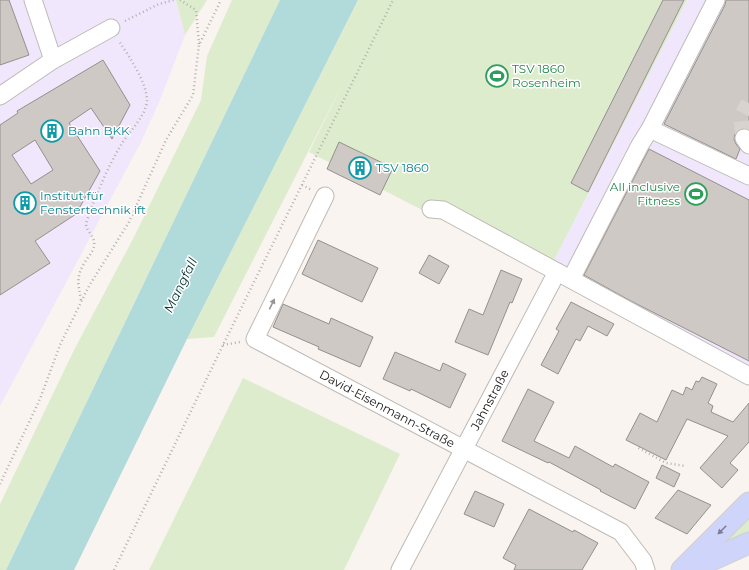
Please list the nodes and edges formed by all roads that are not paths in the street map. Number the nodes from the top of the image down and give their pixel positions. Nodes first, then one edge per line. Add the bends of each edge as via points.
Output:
1 (33, 0) edge
2 (716, 0) edge
3 (111, 28) road end
4 (53, 60) junction
5 (0, 96) edge
6 (650, 129) junction
7 (749, 176) edge
8 (325, 196) dead end
9 (431, 209) dead end
10 (564, 275) junction
11 (749, 376) edge
12 (464, 449) junction
13 (749, 503) edge
14 (749, 543) edge
15 (400, 570) edge
16 (646, 570) edge
17 (682, 570) edge
18 (689, 570) edge

1 - 4 street
2 - 6 street, Jahnstraße
3 - 4 street
4 - 5 street
6 - 7 street
6 - 10 street, Jahnstraße
12 -> 8 street, David-Eisenmann-Straße via 255,339
9 - 10 street via 443,210
10 - 11 street
10 - 12 street, Jahnstraße
12 - 15 street, Jahnstraße
12 - 16 street, David-Eisenmann-Straße via 621,532 643,561
13 -> 17 main road
14 - 18 main road

